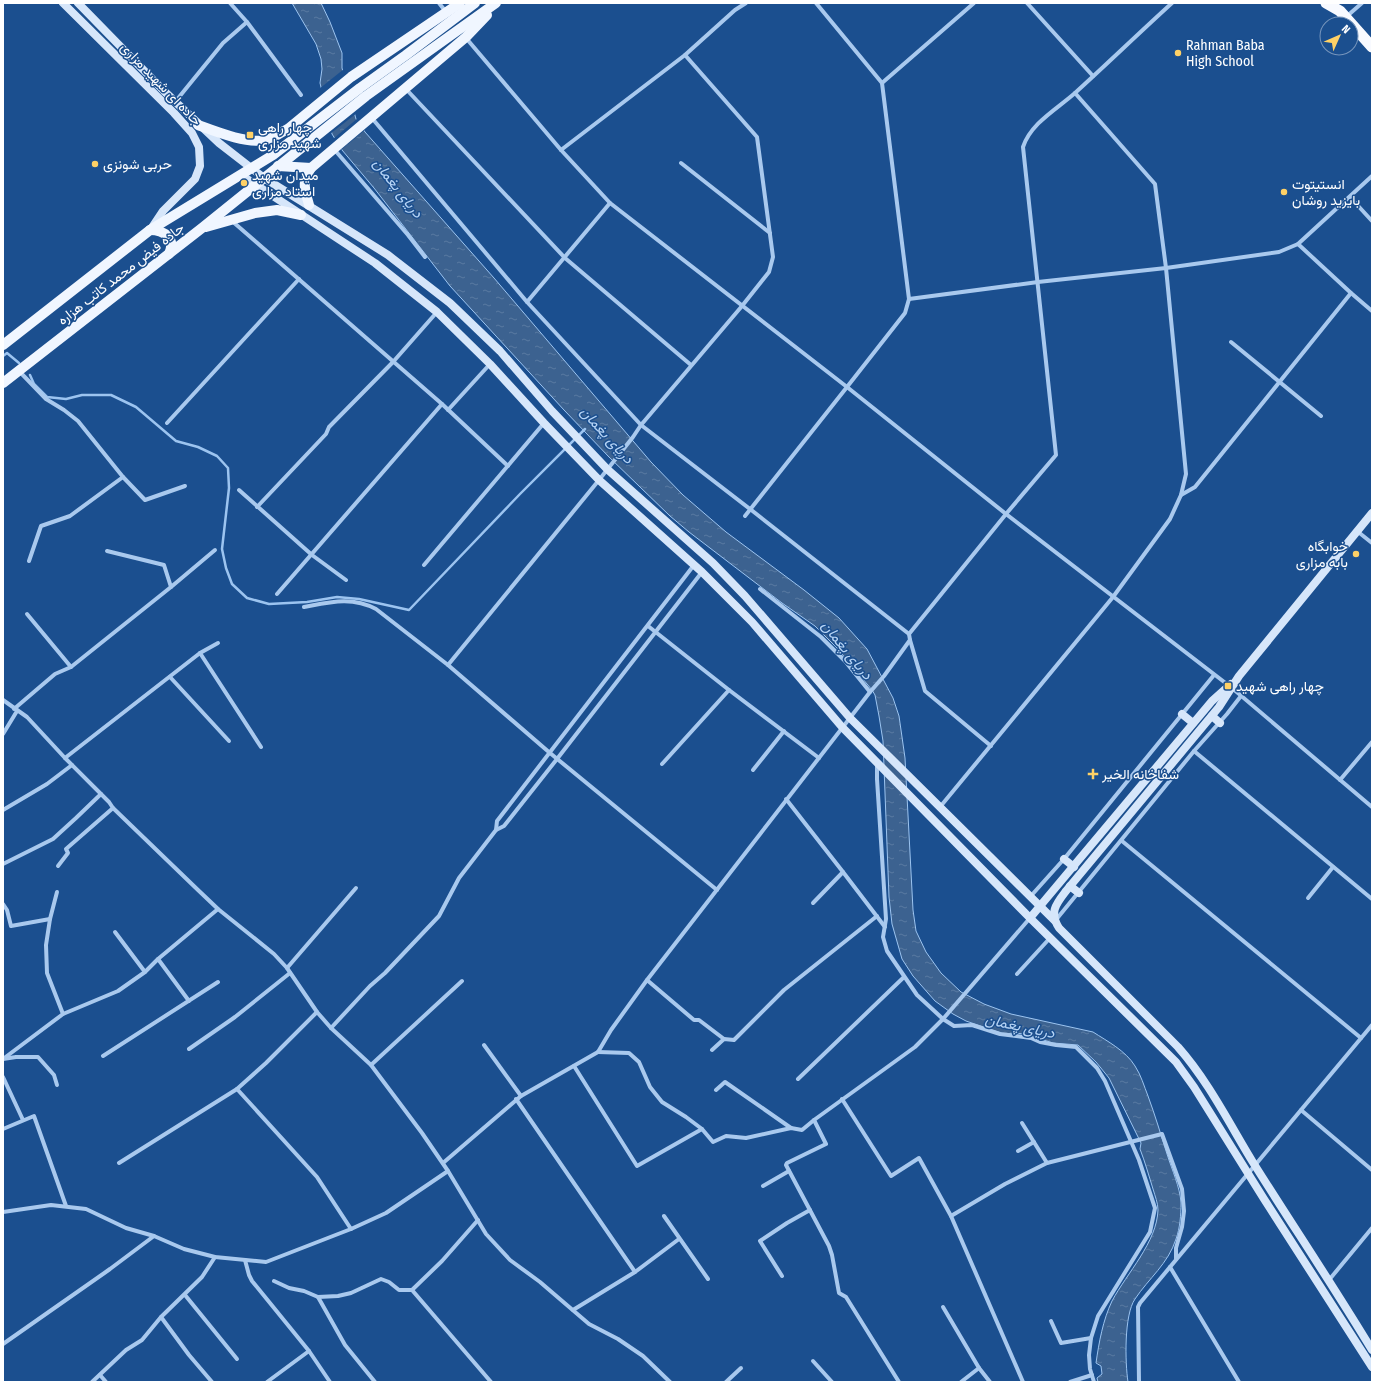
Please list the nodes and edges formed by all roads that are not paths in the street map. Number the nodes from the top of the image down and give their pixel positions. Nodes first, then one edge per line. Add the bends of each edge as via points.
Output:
1 (63, 3) edge
2 (78, 3) edge
3 (230, 3) edge
4 (438, 3) edge
5 (460, 3) edge
6 (475, 3) edge
7 (497, 3) edge
8 (746, 3) edge
9 (816, 3) edge
10 (974, 3) edge
11 (1027, 3) edge
12 (1172, 3) edge
13 (1326, 3) edge
14 (1362, 3) edge
15 (1341, 11) edge
16 (449, 16) junction
17 (247, 22) junction
18 (459, 29) junction
19 (466, 37) junction
20 (1372, 47) edge
21 (685, 55) junction
22 (1093, 76) junction
23 (882, 83) junction
24 (405, 88) junction
25 (363, 92) junction
26 (1075, 93) junction
27 (301, 95) dead end
28 (175, 102) junction
29 (367, 120) junction
30 (198, 125) junction
31 (335, 147) junction
32 (561, 150) junction
33 (681, 163) dead end
34 (278, 166) junction
35 (311, 168) junction
36 (251, 169) junction
37 (241, 175) junction
38 (1372, 176) edge
39 (264, 178) junction
40 (255, 185) junction
41 (1350, 197) junction
42 (610, 203) junction
43 (309, 205) junction
44 (301, 215) junction
45 (231, 220) junction
46 (1372, 221) edge
47 (202, 228) junction
48 (150, 230) junction
49 (770, 233) junction
50 (1298, 244) junction
51 (169, 254) junction
52 (425, 257) dead end
53 (565, 258) junction
54 (1166, 268) junction
55 (299, 279) junction
56 (1038, 282) junction
57 (1351, 293) junction
58 (909, 299) junction
59 (527, 302) junction
60 (742, 306) junction
61 (1372, 311) edge
62 (438, 312) junction
63 (1230, 342) dead end
64 (3, 345) edge
65 (393, 362) junction
66 (490, 364) junction
67 (691, 365) junction
68 (19, 370) junction
69 (1280, 382) junction
70 (3, 383) edge
71 (847, 387) junction
72 (442, 404) junction
73 (448, 410) junction
74 (1321, 416) dead end
75 (167, 423) dead end
76 (544, 423) junction
77 (641, 425) junction
78 (508, 466) junction
79 (607, 469) junction
80 (123, 476) junction
81 (599, 480) junction
82 (185, 486) dead end
83 (239, 490) dead end
84 (1181, 495) junction
85 (257, 507) junction
86 (750, 509) junction
87 (1372, 513) edge
88 (1006, 514) junction
89 (745, 516) dead end
90 (1357, 531) junction
91 (1372, 543) edge
92 (215, 550) dead end
93 (107, 551) dead end
94 (312, 555) junction
95 (29, 561) dead end
96 (424, 565) dead end
97 (694, 565) junction
98 (702, 572) junction
99 (346, 580) dead end
100 (171, 587) junction
101 (760, 590) dead end
102 (277, 594) dead end
103 (1113, 597) junction
104 (304, 607) dead end
105 (27, 614) dead end
106 (648, 626) junction
107 (656, 633) junction
108 (909, 634) junction
109 (910, 640) junction
110 (218, 643) dead end
111 (200, 653) junction
112 (448, 665) junction
113 (71, 667) junction
114 (1214, 675) junction
115 (170, 677) junction
116 (1230, 687) junction
117 (729, 690) junction
118 (870, 691) junction
119 (1241, 696) junction
120 (3, 700) edge
121 (15, 710) junction
122 (1182, 714) junction
123 (1212, 716) junction
124 (850, 718) junction
125 (1193, 723) junction
126 (1220, 723) junction
127 (842, 728) junction
128 (784, 731) junction
129 (3, 734) edge
130 (230, 741) dead end
131 (1372, 742) edge
132 (261, 746) dead end
133 (991, 746) junction
134 (1194, 751) junction
135 (550, 753) junction
136 (65, 758) junction
137 (819, 758) junction
138 (557, 759) junction
139 (877, 762) junction
140 (662, 764) dead end
141 (72, 765) junction
142 (753, 770) dead end
143 (1340, 780) junction
144 (101, 794) junction
145 (786, 800) junction
146 (1372, 807) edge
147 (113, 808) junction
148 (940, 808) junction
149 (3, 810) edge
150 (496, 830) junction
151 (1122, 840) junction
152 (1064, 859) junction
153 (3, 864) edge
154 (58, 866) dead end
155 (1074, 867) junction
156 (1334, 867) junction
157 (843, 872) junction
158 (1070, 886) junction
159 (356, 888) dead end
160 (717, 890) junction
161 (57, 892) dead end
162 (1079, 893) junction
163 (1030, 897) junction
164 (1308, 898) dead end
165 (1372, 898) edge
166 (813, 903) dead end
167 (3, 904) edge
168 (1040, 907) junction
169 (218, 909) junction
170 (877, 916) junction
171 (1030, 918) junction
172 (50, 919) junction
173 (1055, 922) junction
174 (885, 927) junction
175 (115, 932) dead end
176 (1050, 938) junction
177 (158, 959) junction
178 (287, 968) junction
179 (145, 972) junction
180 (290, 973) junction
181 (1017, 974) dead end
182 (904, 977) junction
183 (647, 980) junction
184 (218, 982) dead end
185 (462, 982) dead end
186 (189, 1001) junction
187 (317, 1012) junction
188 (63, 1014) junction
189 (943, 1020) junction
190 (1372, 1025) edge
191 (331, 1028) junction
192 (1361, 1038) junction
193 (724, 1039) junction
194 (484, 1045) dead end
195 (189, 1049) dead end
196 (712, 1050) dead end
197 (598, 1052) junction
198 (104, 1056) dead end
199 (3, 1059) edge
200 (371, 1065) junction
201 (574, 1066) junction
202 (3, 1077) edge
203 (798, 1079) dead end
204 (57, 1085) dead end
205 (237, 1089) junction
206 (716, 1090) dead end
207 (521, 1096) junction
208 (516, 1099) junction
209 (842, 1099) junction
210 (1301, 1110) junction
211 (23, 1120) junction
212 (814, 1120) junction
213 (1022, 1123) dead end
214 (791, 1128) junction
215 (3, 1129) edge
216 (702, 1129) junction
217 (1132, 1141) junction
218 (1034, 1142) junction
219 (1018, 1151) dead end
220 (119, 1163) dead end
221 (443, 1163) junction
222 (1047, 1163) junction
223 (1255, 1165) junction
224 (1372, 1170) edge
225 (448, 1171) junction
226 (789, 1171) junction
227 (1248, 1173) junction
228 (763, 1186) dead end
229 (66, 1206) junction
230 (810, 1210) junction
231 (3, 1212) edge
232 (664, 1216) dead end
233 (951, 1216) junction
234 (478, 1220) junction
235 (1372, 1228) edge
236 (351, 1229) junction
237 (154, 1236) junction
238 (679, 1239) junction
239 (215, 1257) junction
240 (1176, 1259) junction
241 (245, 1260) junction
242 (1170, 1267) junction
243 (635, 1272) junction
244 (782, 1276) dead end
245 (708, 1279) dead end
246 (1329, 1280) junction
247 (274, 1281) dead end
248 (412, 1290) junction
249 (185, 1295) junction
250 (318, 1297) junction
251 (943, 1307) dead end
252 (573, 1310) junction
253 (161, 1317) junction
254 (1051, 1321) dead end
255 (1091, 1338) junction
256 (3, 1344) edge
257 (1372, 1350) edge
258 (309, 1351) junction
259 (237, 1359) dead end
260 (813, 1361) dead end
261 (1372, 1367) edge
262 (741, 1368) dead end
263 (979, 1368) junction
264 (100, 1375) junction
265 (1092, 1375) junction
266 (92, 1382) edge
267 (106, 1382) edge
268 (212, 1382) edge
269 (267, 1382) edge
270 (330, 1382) edge
271 (375, 1382) edge
272 (491, 1382) edge
273 (670, 1382) edge
274 (726, 1382) edge
275 (832, 1382) edge
276 (898, 1382) edge
277 (961, 1382) edge
278 (990, 1382) edge
279 (1023, 1382) edge
280 (1070, 1382) edge
281 (1094, 1382) edge
282 (1139, 1382) edge
283 (1239, 1382) edge

1 - 48 main road, جاده ای شهید مزاری via 174,113 192,134 199,147 200,166 194,179 162,211
2 - 28 main road, جاده ای شهید مزاری
3 - 17 street
4 - 16 street
5 - 16 main road
6 - 16 main road
7 - 18 main road
7 - 19 main road
8 - 21 street
9 - 23 street
10 - 23 street
11 - 22 street
12 - 22 street
13 - 15 highway
14 - 15 street
15 - 20 highway
16 - 18 street
16 - 25 main road
16 - 30 main road via 351,77 289,128 266,140 228,136
17 - 27 street
17 - 28 street via 223,43
18 - 19 street
18 - 25 main road
19 - 24 main road
19 - 32 street
21 - 32 street
21 - 49 street via 756,137
22 - 26 street
23 - 58 street
24 - 29 main road
24 - 53 street
25 - 34 main road, جاده فیض محمد کاتب هزاره via 324,130
25 - 36 main road via 317,121
26 - 54 street via 1155,184
26 - 56 street via 1035,126 1023,147
28 - 30 main road, جاده ای شهید مزاری
29 - 31 main road
29 - 59 street
30 - 36 main road, جاده ای شهید مزاری
31 - 35 main road
31 - 52 street
32 - 42 street
33 - 49 street
34 - 35 main road
34 - 39 main road, جاده فیض محمد کاتب هزاره
35 - 43 main road via 304,185
36 - 37 main road
36 - 39 main road, جاده ای شهید مزاری
37 - 40 main road
37 - 48 main road
38 - 41 street
39 - 40 main road, جاده فیض محمد کاتب هزاره
39 - 43 main road, جاده ای شهید مزاری
40 - 44 main road
40 - 47 main road, جاده فیض محمد کاتب هزاره
41 - 46 street
41 - 50 street
42 - 53 street
42 - 60 street
43 - 79 main road, جاده ای شهید مزاری via 388,255 450,303 500,351
44 - 45 main road via 277,210
44 - 62 main road via 375,263
45 - 47 main road
45 - 55 street
47 - 51 main road, جاده فیض محمد کاتب هزاره
48 - 51 main road via 160,231 168,236 171,245
48 - 64 main road
49 - 60 street via 773,257 769,272
50 - 54 street via 1279,252
50 - 57 street
51 - 68 main road, جاده فیض محمد کاتب هزاره
53 - 59 street
53 - 67 street
54 - 56 street
54 - 84 street via 1186,474
55 - 65 street
55 - 75 street
56 - 58 street
56 - 88 street via 1056,455
57 - 61 street
57 - 69 street
58 - 71 street via 905,313
59 - 77 street
60 - 67 street
60 - 71 street
62 - 65 street
62 - 66 main road
63 - 69 street
65 - 72 street
65 - 85 street via 329,427 326,434
66 - 73 street
66 - 76 main road
67 - 77 street
68 - 70 main road, جاده فیض محمد کاتب هزاره
68 - 80 street via 46,400 78,421
69 - 74 street
69 - 84 street via 1195,487
71 - 86 street
71 - 88 street
72 - 73 street
72 - 94 street
73 - 78 street
76 - 78 street
76 - 81 main road
77 - 79 street
77 - 86 street
78 - 96 street
79 - 81 street
79 - 124 main road, جاده ای شهید مزاری via 713,563 745,596
80 - 82 street via 145,500
80 - 95 street via 70,516 41,526
81 - 97 main road
81 - 112 street
83 - 85 street
84 - 103 street via 1170,519
85 - 94 street
86 - 89 street
86 - 108 street
87 - 90 main road
88 - 103 street
88 - 108 street
90 - 91 street
90 - 116 main road
92 - 100 street
93 - 100 street via 164,565
94 - 99 street
94 - 102 street
97 - 98 main road
97 - 106 street
98 - 107 street
98 - 127 main road via 752,622
100 - 113 street
101 - 118 street via 821,637
103 - 114 street
103 - 133 street
104 - 112 street via 338,601 366,604
105 - 113 street
106 - 107 street
106 - 135 street
107 - 117 street
107 - 138 street
108 - 109 street
109 - 118 street
109 - 133 street via 925,691
110 - 111 street
111 - 115 street
111 - 132 street
112 - 135 street
113 - 121 street via 55,674
114 - 116 street
114 - 122 street
115 - 130 street
115 - 136 street
116 - 119 street
116 - 123 main road
116 - 125 main road via 1212,701
117 - 128 street
117 - 140 street
118 - 124 street
119 - 126 street
119 - 143 street
120 - 121 street
121 - 129 street
121 - 136 street via 27,717
122 - 125 main road
122 - 152 street
123 - 126 main road
123 - 158 main road
124 - 127 street
124 - 148 main road, جاده ای شهید مزاری
125 - 155 main road
126 - 134 street
127 - 137 street
127 - 139 main road
128 - 137 street
128 - 142 street
131 - 143 street
133 - 148 street
134 - 151 street
134 - 156 street
135 - 138 street
135 - 150 street via 497,821
136 - 141 street
137 - 145 street
138 - 150 street via 504,826
138 - 160 street
139 - 171 main road
139 - 174 street
141 - 144 street
141 - 149 street via 47,784
143 - 146 street
144 - 147 street
144 - 153 street via 53,839
145 - 157 street
145 - 160 street
147 - 154 street via 66,848 68,853
147 - 169 street
148 - 163 main road, جاده ای شهید مزاری
150 - 191 street via 459,878 439,916
151 - 162 street
151 - 192 street
152 - 155 main road
152 - 163 street
155 - 168 main road
156 - 164 street
156 - 165 street
157 - 166 street
157 - 170 street
158 - 162 main road
158 - 173 main road via 1055,906
159 - 178 street
160 - 183 street
161 - 172 street
162 - 173 street
163 - 168 main road, جاده ای شهید مزاری
167 - 172 street via 11,926
168 - 171 main road
168 - 173 main road, جاده ای شهید مزاری
169 - 177 street
169 - 178 street via 274,954
170 - 174 street
170 - 193 street via 784,990 734,1040
171 - 176 main road
171 - 189 street
172 - 188 street via 46,945 47,973
173 - 223 main road, جاده ای شهید مزاری via 1193,1064
174 - 182 street via 883,937 887,951
175 - 179 street
176 - 181 street
176 - 227 main road via 1176,1062
177 - 179 street
177 - 186 street
178 - 180 street
179 - 188 street via 118,991
180 - 187 street
180 - 195 street via 235,1017
182 - 189 street via 917,995
182 - 203 street
183 - 193 street via 694,1020 699,1020
183 - 197 street
184 - 186 street
185 - 200 street
186 - 198 street
187 - 191 street
187 - 205 street
188 - 199 street
189 - 209 street via 915,1047
189 - 217 street via 954,1026 972,1025 1000,1034 1031,1038 1056,1045 1076,1046 1097,1068 1105,1081
190 - 192 street
191 - 200 street
192 - 210 street
193 - 196 street
194 - 207 street
197 - 201 street
197 - 216 street via 629,1053 639,1062 650,1087 662,1102
199 - 204 street via 38,1057 54,1075
200 - 221 street
201 - 207 street
201 - 216 street via 637,1166
202 - 211 street
205 - 220 street
205 - 236 street via 316,1177
206 - 214 street via 725,1082
207 - 208 street
208 - 221 street
208 - 243 street
209 - 212 street
209 - 233 street via 891,1176 920,1158
210 - 223 street
210 - 224 street
211 - 215 street
211 - 229 street via 34,1116
212 - 214 street via 802,1130
212 - 226 street via 826,1144 787,1163
213 - 218 street
214 - 216 street via 746,1138 726,1136 713,1142
217 - 222 street
217 - 240 street via 1162,1134 1182,1189 1184,1210
217 - 255 street via 1155,1208 1150,1232 1098,1316
218 - 219 street
218 - 222 street
221 - 225 street
222 - 233 street
223 - 227 street
223 - 246 main road, جاده ای شهید مزاری
225 - 234 street
225 - 236 street via 386,1213
226 - 228 street
226 - 230 street
227 - 240 street
227 - 261 main road
229 - 231 street via 51,1205
229 - 237 street via 86,1209 126,1228
230 - 244 street via 760,1241
230 - 276 street via 832,1255 839,1293 846,1297
232 - 238 street
233 - 279 street
234 - 248 street
234 - 252 street via 486,1234 510,1260
235 - 246 street
236 - 241 street via 266,1262
237 - 239 street via 184,1249
237 - 256 street
238 - 243 street
238 - 245 street
239 - 241 street
239 - 249 street via 202,1277
240 - 242 street
241 - 258 street via 252,1281
242 - 282 street via 1138,1307
242 - 283 street
243 - 252 street
246 - 257 main road, جاده ای شهید مزاری
247 - 250 street
248 - 250 street via 398,1290 381,1279 350,1293
248 - 272 street
249 - 253 street
249 - 259 street
250 - 271 street via 345,1345
251 - 263 street
252 - 273 street via 589,1324 643,1356
253 - 264 street via 142,1340 126,1350
253 - 268 street
254 - 255 street via 1061,1343
255 - 265 street via 1089,1355
258 - 269 street
258 - 270 street
260 - 275 street
262 - 274 street
263 - 277 street
263 - 278 street
264 - 266 street
264 - 267 street
265 - 280 street
265 - 281 street

